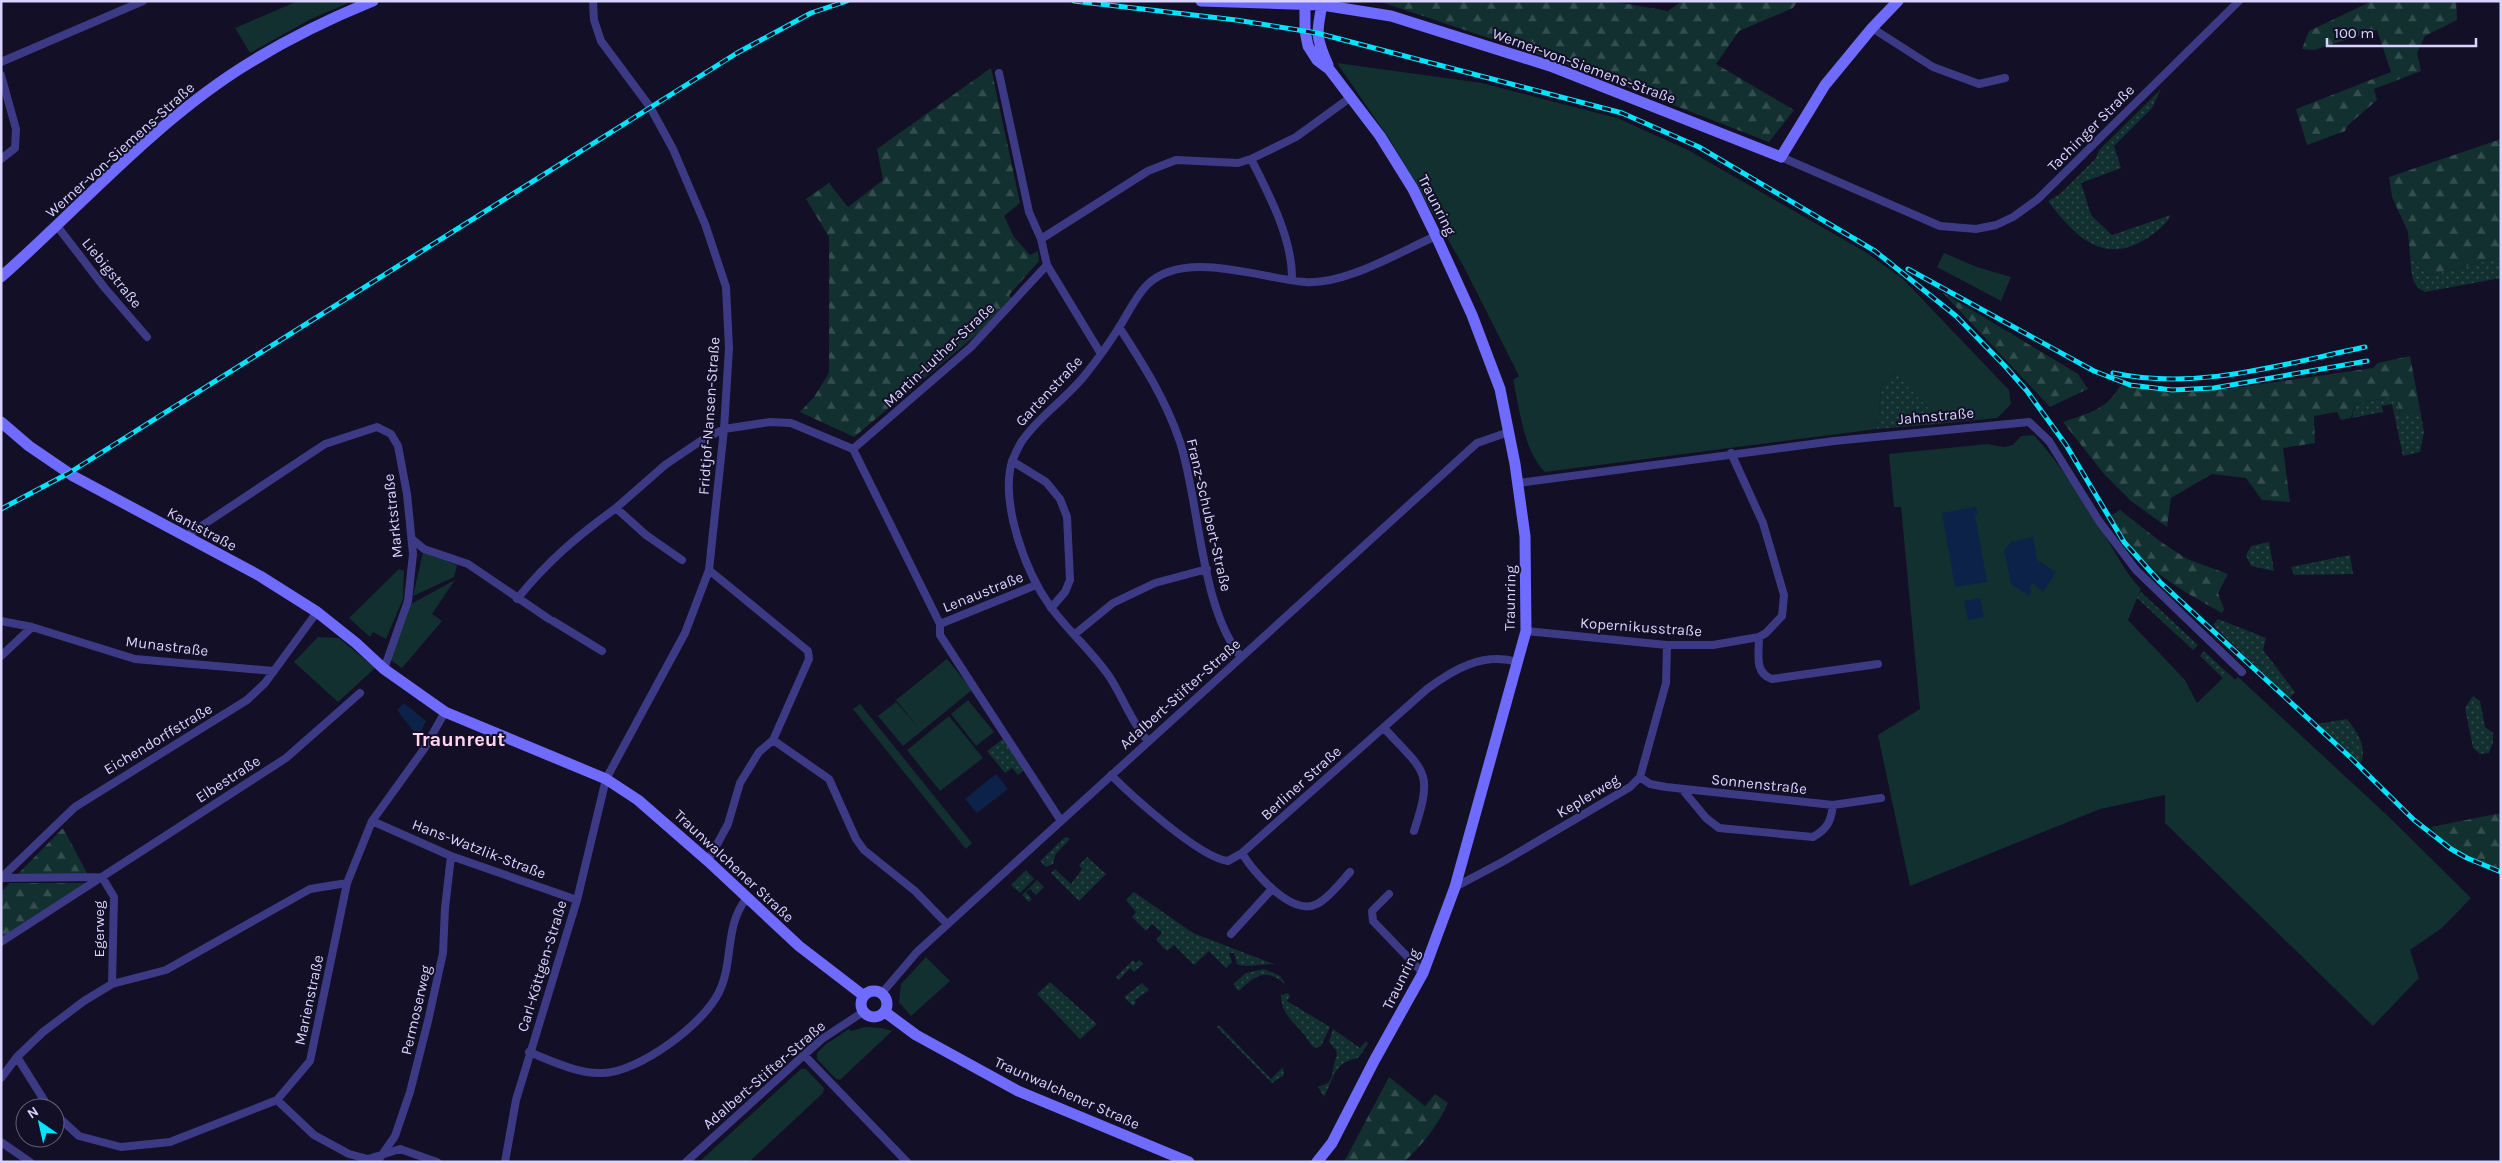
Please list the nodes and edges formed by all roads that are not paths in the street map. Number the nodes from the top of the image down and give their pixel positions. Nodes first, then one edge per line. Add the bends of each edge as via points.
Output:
1 (143, 1) edge
2 (373, 1) edge
3 (593, 1) edge
4 (1201, 1) edge
5 (1898, 1) edge
6 (2239, 1) edge
7 (1306, 2) edge
8 (1322, 3) edge
9 (1872, 28) junction
10 (1, 62) edge
11 (1329, 69) junction
12 (999, 73) dead end
13 (1, 75) edge
14 (2005, 78) dead end
15 (1351, 97) junction
16 (1781, 157) junction
17 (1, 159) edge
18 (1251, 159) junction
19 (57, 226) junction
20 (1940, 226) joint
21 (1436, 236) junction
22 (1041, 239) junction
23 (1046, 265) junction
24 (1, 278) edge
25 (1292, 280) junction
26 (1119, 327) junction
27 (147, 336) dead end
28 (1102, 354) junction
29 (1, 422) edge
30 (724, 429) junction
31 (1509, 432) junction
32 (853, 449) junction
33 (1732, 454) junction
34 (1012, 461) junction
35 (1518, 483) junction
36 (616, 508) junction
37 (185, 537) junction
38 (412, 539) junction
39 (682, 560) dead end
40 (1207, 569) junction
41 (709, 570) junction
42 (1036, 585) junction
43 (517, 599) junction
44 (1051, 608) junction
45 (317, 612) junction
46 (1, 621) edge
47 (940, 624) junction
48 (32, 627) junction
49 (1526, 631) junction
50 (1076, 634) junction
51 (1759, 638) junction
52 (1667, 645) junction
53 (602, 651) dead end
54 (1, 656) edge
55 (1241, 657) junction
56 (1518, 662) junction
57 (1878, 664) dead end
58 (384, 669) junction
59 (274, 671) junction
60 (2242, 672) dead end
61 (360, 693) dead end
62 (445, 712) junction
63 (1384, 728) junction
64 (773, 740) junction
65 (1148, 741) junction
66 (1111, 775) junction
67 (1640, 777) junction
68 (606, 780) junction
69 (1682, 789) junction
70 (1881, 798) dead end
71 (1833, 805) junction
72 (372, 821) junction
73 (1061, 821) junction
74 (1414, 831) dead end
75 (1242, 854) junction
76 (451, 856) junction
77 (708, 861) junction
78 (1350, 872) dead end
79 (102, 877) junction
80 (1, 878) edge
81 (347, 883) junction
82 (1455, 887) junction
83 (1272, 889) junction
84 (1389, 894) dead end
85 (747, 898) junction
86 (577, 900) junction
87 (947, 924) junction
88 (1231, 934) dead end
89 (1, 942) edge
90 (1423, 973) junction
91 (112, 984) junction
92 (882, 993) junction
93 (864, 996) junction
94 (864, 1012) junction
95 (885, 1012) junction
96 (529, 1052) junction
97 (804, 1055) junction
98 (17, 1057) junction
99 (1, 1078) edge
100 (43, 1098) edge
101 (276, 1100) junction
102 (65, 1123) edge
103 (1, 1142) edge
104 (383, 1154) junction
105 (30, 1162) edge
106 (378, 1162) edge
107 (437, 1162) edge
108 (505, 1162) edge
109 (686, 1162) edge
110 (907, 1162) edge
111 (1189, 1162) edge
112 (1317, 1162) edge

1 - 10 street
2 - 19 street, Werner-von-Siemens-Straße via 313,28 238,70 163,128
3 - 30 street, Fridtjof-Nansen-Straße via 594,20 601,41 650,107 673,148 705,224 726,287 729,348
4 - 7 street, Werner-von-Siemens-Straße
5 - 9 street
6 - 20 street, Tachinger Straße via 2027,209 1996,225 1976,229
7 - 8 street, Werner-von-Siemens-Straße
7 - 11 street, Traunring via 1308,46 1317,60
8 - 11 street, Traunring via 1317,42
8 - 16 street, Werner-von-Siemens-Straße via 1391,16 1550,66
9 - 14 street via 1942,70 1978,84
9 - 16 street via 1825,84
11 - 15 street, Traunring
12 - 22 street via 1029,212
13 - 17 street via 16,129 15,148
15 - 18 street via 1296,137
15 - 21 street, Traunring via 1413,189
16 - 20 street, Werner-von-Siemens-Straße
18 - 22 street via 1238,163 1176,160 1148,171
18 - 25 street via 1270,196 1293,263
19 - 24 street, Werner-von-Siemens-Straße
19 - 27 street, Liebigstraße
21 - 25 street via 1340,278 1306,282
21 - 31 street, Traunring via 1472,315 1497,381
22 - 23 street
23 - 28 street, Gartenstraße
23 - 32 street, Martin-Luther-Straße via 970,348
25 - 26 street via 1211,267 1164,274 1148,284
26 - 28 street
26 - 40 street, Franz-Schubert-Straße via 1153,380 1180,442
28 - 34 street, Gartenstraße via 1077,386 1022,441
29 - 37 street, Kantstraße via 69,474
30 - 32 street via 770,422 791,423
30 - 36 street via 664,465
30 - 41 street, Fridtjof-Nansen-Straße
31 - 35 street, Traunring
31 - 55 street, Adalbert-Stifter-Straße via 1476,443
32 - 47 street
33 - 35 street, Jahnstraße
33 - 51 street via 1763,523 1784,595 1782,616
33 - 60 street, Jahnstraße via 1870,436 2029,422 2049,441 2104,528 2136,570
34 - 42 street, Gartenstraße via 1008,485 1010,501 1019,539
34 - 44 street via 1046,482 1060,499 1067,517 1070,580 1065,592
35 - 49 street, Traunring via 1524,536
36 - 39 street via 646,535
36 - 43 street via 576,537 543,567
37 - 38 street, Marktstraße via 325,444 378,427 391,434 398,446
37 - 45 street, Kantstraße via 260,576
38 - 43 street via 424,549 468,564
38 - 58 street, Marktstraße via 408,601
40 - 50 street via 1156,583 1113,603
40 - 55 street, Franz-Schubert-Straße via 1216,608
41 - 64 street via 808,651 807,666
41 - 68 street, Fridtjof-Nansen-Straße via 685,633
42 - 44 street, Gartenstraße
42 - 47 street, Lenaustraße
43 - 53 street
44 - 50 street, Gartenstraße
45 - 58 street, Kantstraße
45 - 59 street, Eichendorffstraße
46 - 48 street, Munastraße
47 - 73 street via 944,640
48 - 54 street
48 - 59 street, Munastraße via 134,659
49 - 52 street, Kopernikusstraße
49 - 56 street, Traunring
50 - 65 street, Gartenstraße via 1108,676
51 - 52 street, Kopernikusstraße via 1713,645
51 - 57 street via 1760,672 1772,679
52 - 67 street, Keplerweg via 1666,683
55 - 65 street, Adalbert-Stifter-Straße
56 - 63 street, Berliner Straße via 1494,658 1457,669 1427,689
56 - 82 street, Traunring
58 - 62 street, Kantstraße
59 - 80 street, Eichendorffstraße via 265,683 227,714 75,807
61 - 79 street, Elbestraße via 286,758
62 - 68 street, Traunwalchener Straße
62 - 72 street, Marienstraße via 424,749
63 - 74 street via 1418,765 1425,779 1424,799
63 - 75 street, Berliner Straße
64 - 77 street via 759,752 740,783 728,824
64 - 87 street via 829,779 864,850 915,891
65 - 66 street, Adalbert-Stifter-Straße
66 - 73 street, Adalbert-Stifter-Straße
66 - 75 street via 1134,798 1209,856 1228,861
67 - 69 street, Sonnenstraße via 1650,784
67 - 82 street, Keplerweg via 1630,787
68 - 77 street, Traunwalchener Straße via 651,810
68 - 86 street, Carl-Köttgen-Straße
69 - 71 street, Sonnenstraße
69 - 71 street, Sonnenstraße via 1718,828 1813,837 1824,831 1830,822
70 - 71 street, Sonnenstraße
72 - 76 street, Hans-Watzlik-Straße
72 - 81 street, Marienstraße
73 - 87 street, Adalbert-Stifter-Straße
75 - 83 street
76 - 86 street, Hans-Watzlik-Straße
76 - 104 street, Permoserweg via 443,953 428,1021 410,1092 395,1136
77 - 85 street, Traunwalchener Straße
78 - 83 street via 1318,904 1308,907
79 - 80 street
79 - 89 street, Elbestraße
79 - 91 street, Egerweg via 114,897
81 - 91 street via 310,890 166,970
81 - 101 street, Marienstraße via 310,1061
82 - 90 street, Traunring
83 - 88 street
84 - 90 street via 1372,911 1373,921
85 - 93 street, Traunwalchener Straße via 799,946
85 - 96 street via 736,914 719,993 690,1027 676,1038 625,1069 603,1074 568,1067
86 - 96 street, Carl-Köttgen-Straße
87 - 92 street, Adalbert-Stifter-Straße via 902,968
90 - 112 street, Traunring via 1332,1143
91 - 98 street via 43,1032
92 - 93 street via 874,991
92 - 95 street via 888,1004
93 - 94 street via 861,1004
94 - 95 street via 874,1018
94 - 97 street, Adalbert-Stifter-Straße via 822,1039
95 - 111 street, Traunwalchener Straße via 916,1035 1018,1091
96 - 108 street, Carl-Köttgen-Straße
97 - 109 street, Adalbert-Stifter-Straße
97 - 110 street
98 - 99 street
98 - 100 street
101 - 102 street, Marienstraße via 170,1142 121,1147 79,1136
101 - 104 street via 314,1135 349,1154 368,1159
103 - 105 street
104 - 106 street, Permoserweg
104 - 107 street via 400,1149

